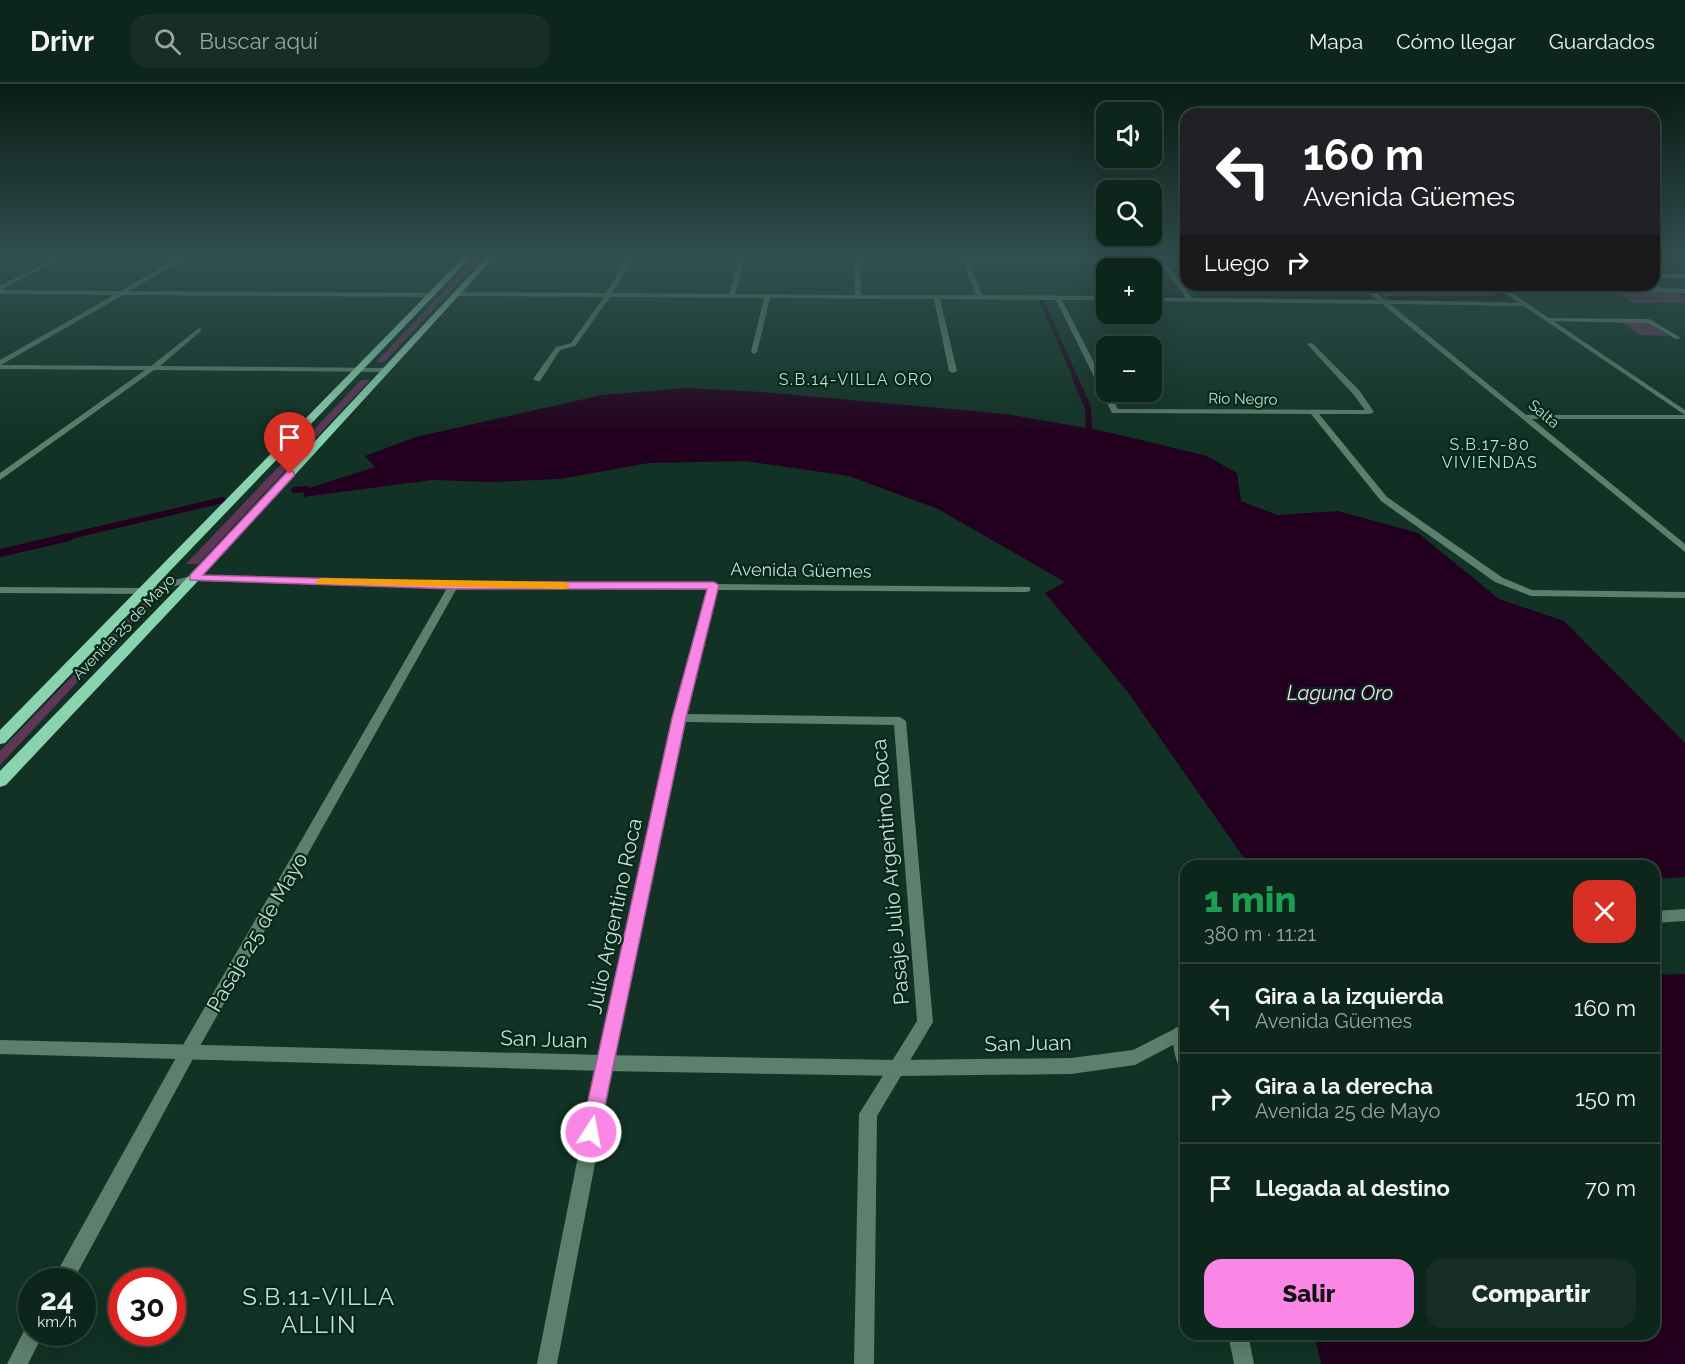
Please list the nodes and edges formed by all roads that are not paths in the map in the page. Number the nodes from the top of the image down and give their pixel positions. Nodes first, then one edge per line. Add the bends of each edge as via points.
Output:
1 (80, 317) edge
2 (412, 317) edge
3 (436, 317) edge
4 (593, 317) edge
5 (762, 317) edge
6 (941, 317) edge
7 (1068, 317) edge
8 (1402, 317) edge
9 (1543, 317) edge
10 (1548, 320) junction
11 (199, 330) dead end
12 (1678, 338) dead end
13 (1310, 344) dead end
14 (754, 352) dead end
15 (0, 365) edge
16 (153, 368) junction
17 (360, 369) junction
18 (387, 370) junction
19 (953, 371) dead end
20 (537, 379) dead end
21 (1315, 414) junction
22 (1685, 415) edge
23 (1525, 417) junction
24 (0, 477) edge
25 (1685, 549) edge
26 (194, 578) junction
27 (454, 585) junction
28 (714, 585) junction
29 (1026, 589) dead end
30 (0, 590) edge
31 (145, 591) junction
32 (1685, 595) edge
33 (679, 718) junction
34 (0, 739) edge
35 (0, 782) edge
36 (1685, 915) edge
37 (1660, 917) edge
38 (1180, 1033) edge
39 (0, 1047) edge
40 (189, 1050) junction
41 (604, 1063) junction
42 (899, 1068) junction
43 (69, 1268) edge
44 (1239, 1340) edge
45 (27, 1346) edge
46 (17, 1364) edge
47 (547, 1364) edge
48 (864, 1364) edge
49 (1244, 1364) edge

1 - 15 street
2 - 17 main road, Avenida 25 de Mayo
3 - 18 main road, Avenida 25 de Mayo
4 - 20 street via 573,345 558,348
5 - 14 street
6 - 19 street
7 - 21 street, Río Negro via 1115,411
8 - 23 street, Salta
9 - 10 street
10 - 12 street via 1649,321
10 - 22 street
11 - 16 street
13 - 21 street, Río Negro via 1370,412
15 - 16 street
16 - 17 street
16 - 24 street
17 - 18 street
17 - 31 main road, Avenida 25 de Mayo
18 - 26 main road, Avenida 25 de Mayo
21 - 32 street via 1384,500 1499,580 1530,593
22 - 23 street
23 - 25 street, Salta
26 - 27 street, Avenida Güemes
26 - 31 street, Avenida Güemes
26 - 35 main road, Avenida 25 de Mayo
27 - 28 street, Avenida Güemes
27 - 40 street, Pasaje 25 de Mayo
28 - 29 street, Avenida Güemes
28 - 33 street, Julio Argentino Roca
30 - 31 street, Avenida Güemes
31 - 34 main road, Avenida 25 de Mayo
33 - 41 street, Julio Argentino Roca
33 - 42 street, Pasaje Julio Argentino Roca via 900,720 925,1023
36 - 37 street
38 - 42 street, San Juan via 1135,1057 1071,1066
39 - 40 street, San Juan
40 - 41 street, San Juan
40 - 43 street, Pasaje 25 de Mayo
41 - 42 street, San Juan
41 - 47 street, Julio Argentino Roca
42 - 48 street, Pasaje Julio Argentino Roca via 868,1114
44 - 49 street
45 - 46 street

